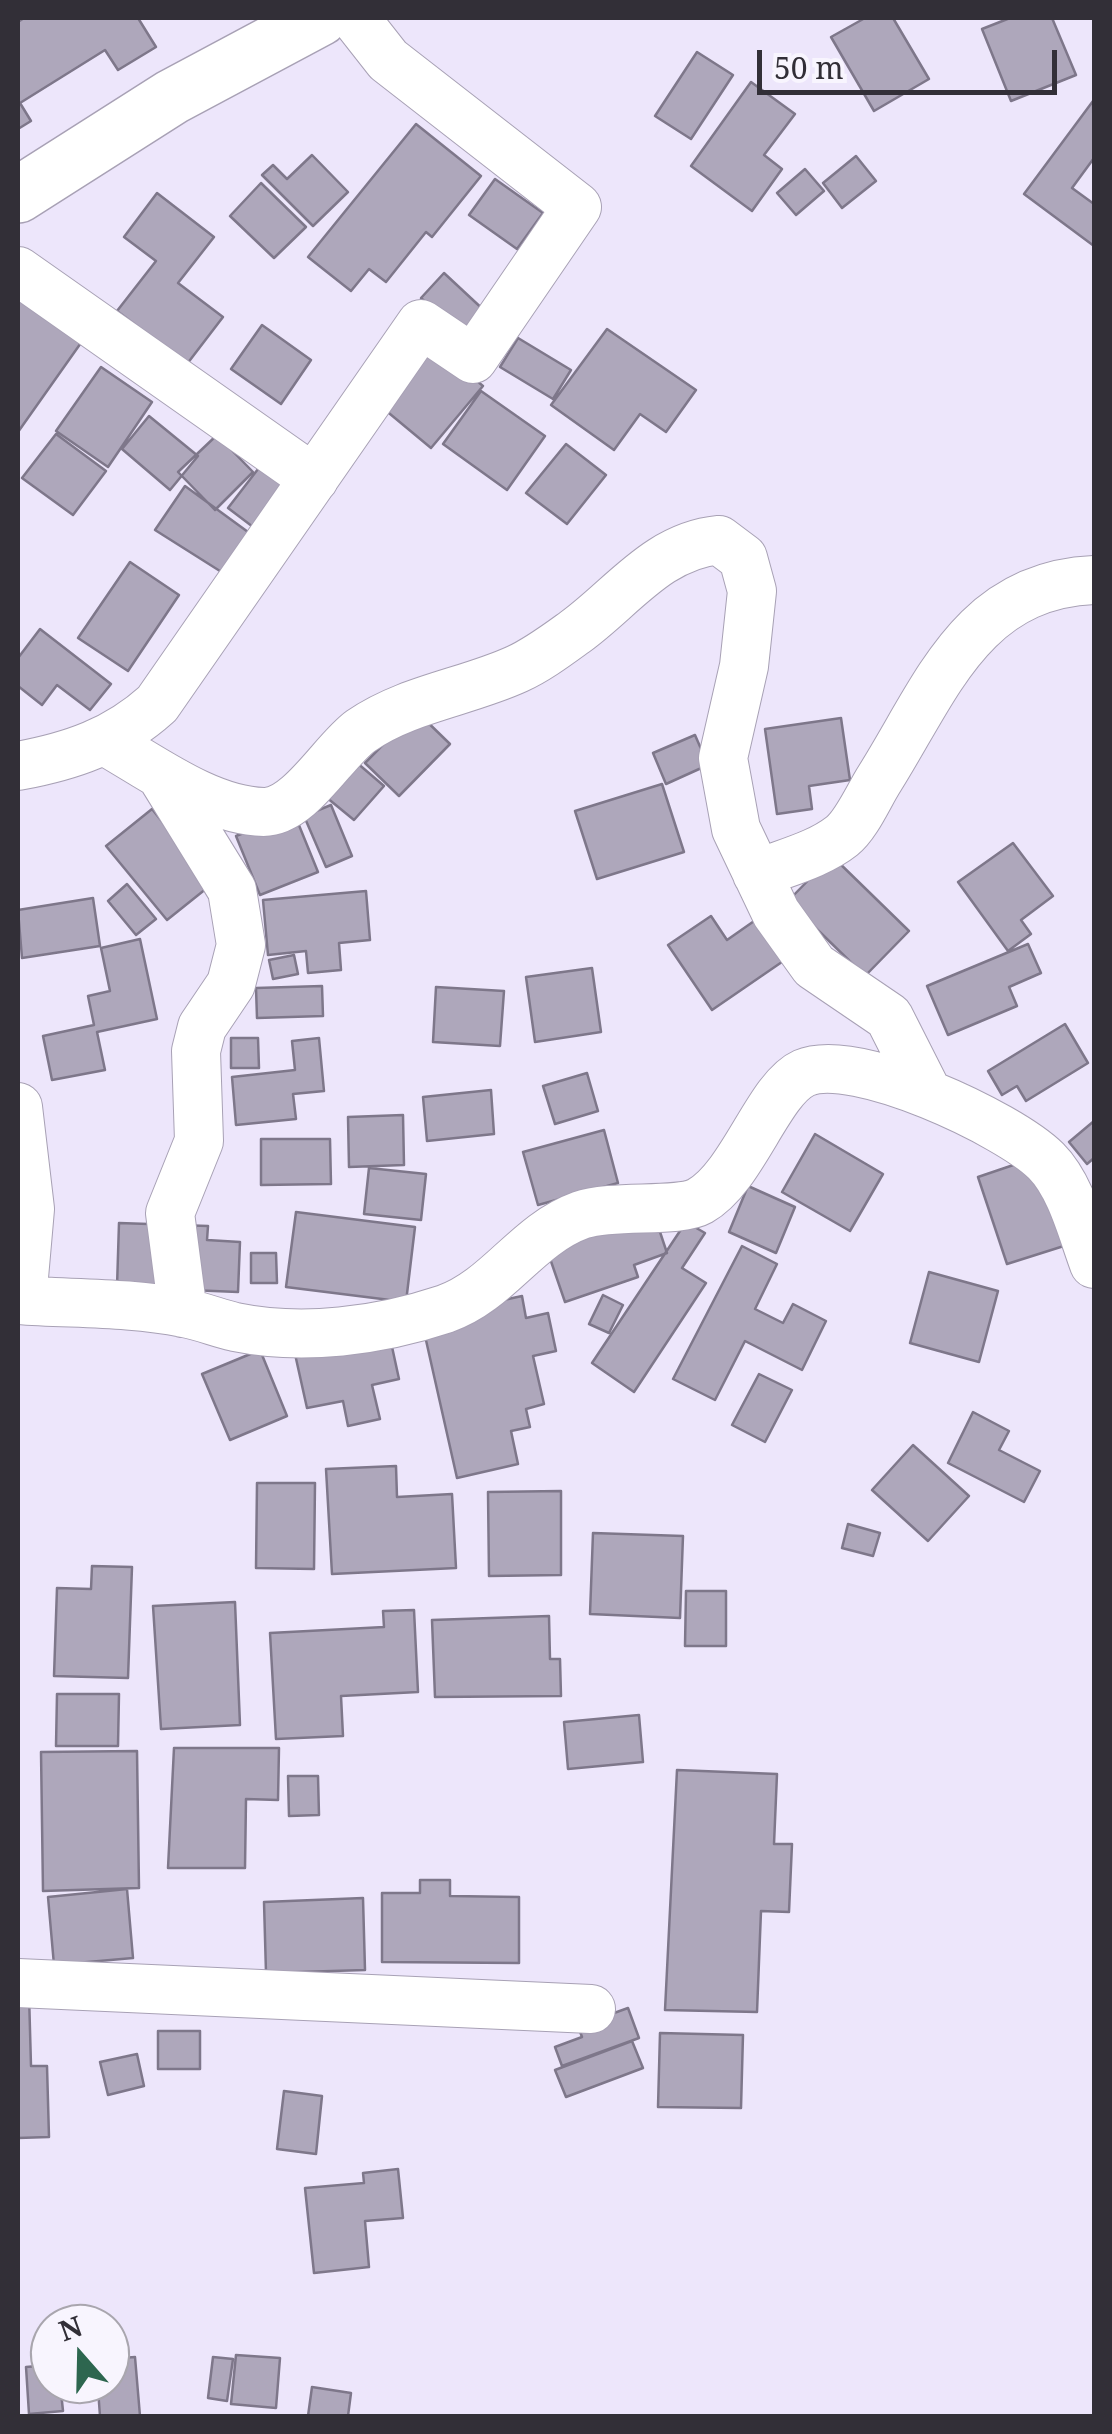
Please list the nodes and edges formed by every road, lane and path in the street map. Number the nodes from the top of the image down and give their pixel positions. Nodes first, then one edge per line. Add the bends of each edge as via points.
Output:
1 (320, 18) edge
2 (355, 18) edge
3 (18, 195) edge
4 (18, 270) edge
5 (314, 479) junction
6 (1094, 580) edge
7 (105, 741) junction
8 (18, 766) edge
9 (159, 772) junction
10 (757, 874) junction
11 (927, 1092) junction
12 (18, 1107) edge
13 (1094, 1264) edge
14 (20, 1300) edge
15 (183, 1312) junction
16 (18, 1983) edge
17 (592, 2008) dead end

1 - 3 main road via 172,97
2 - 5 street via 388,60 577,207 473,359 422,324
4 - 5 street
5 - 7 street via 157,704
6 - 10 street via 1028,592 998,610 965,642 844,835
7 - 8 street
7 - 9 street
9 - 10 street via 198,796 266,812 291,802 360,732 519,668 576,632 655,564 690,543 719,540 743,558 752,591 723,758 736,829
9 - 15 street via 232,890 240,945 231,984 202,1027 196,1051 199,1141 170,1213
10 - 11 street via 814,966 890,1017
11 - 13 street via 1010,1133 1048,1163
11 - 15 street via 829,1067 800,1074 724,1183 697,1204 616,1206 580,1216 544,1233 485,1288 448,1308 386,1324 294,1334
12 - 14 street via 30,1209
14 - 15 street
16 - 17 street

